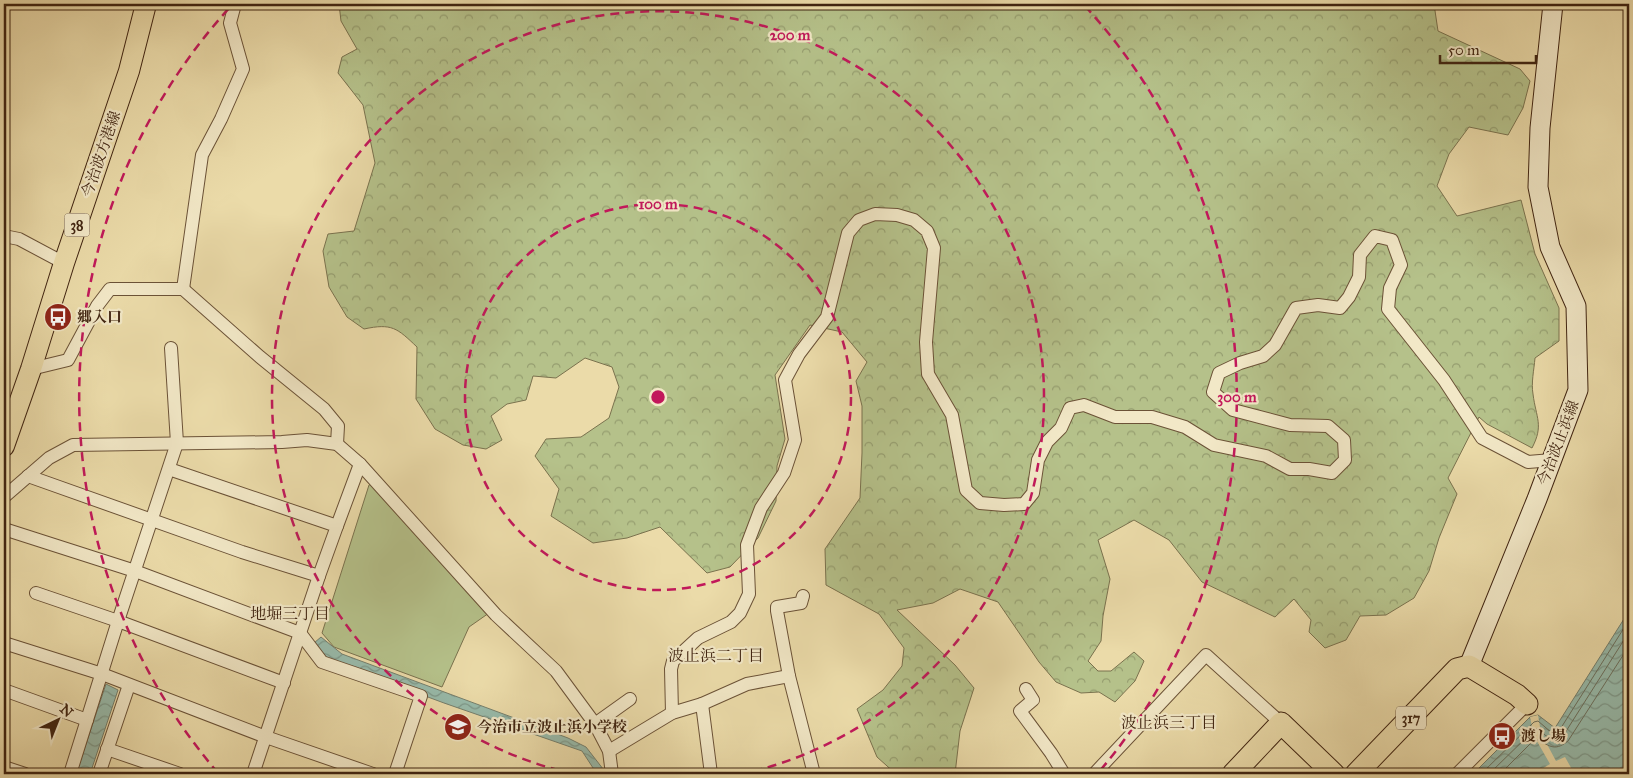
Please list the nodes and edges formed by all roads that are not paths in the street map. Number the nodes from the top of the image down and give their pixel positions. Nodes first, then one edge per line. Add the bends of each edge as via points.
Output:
1 (146, 4) edge
2 (235, 4) edge
3 (1553, 4) edge
4 (4, 236) edge
5 (64, 263) junction
6 (183, 289) junction
7 (171, 348) dead end
8 (31, 369) junction
9 (177, 443) junction
10 (337, 444) junction
11 (4, 446) edge
12 (1552, 460) junction
13 (360, 464) junction
14 (169, 469) junction
15 (28, 476) junction
16 (4, 497) edge
17 (152, 520) junction
18 (337, 526) junction
19 (4, 530) edge
20 (134, 571) junction
21 (319, 576) junction
22 (36, 593) dead end
23 (803, 596) dead end
24 (118, 621) junction
25 (300, 633) junction
26 (4, 643) edge
27 (1469, 666) junction
28 (102, 674) junction
29 (789, 676) junction
30 (284, 683) junction
31 (129, 685) junction
32 (1026, 689) dead end
33 (4, 690) edge
34 (630, 699) dead end
35 (702, 704) junction
36 (1527, 704) joint
37 (672, 713) junction
38 (87, 720) junction
39 (1281, 723) junction
40 (595, 724) junction
41 (266, 737) junction
42 (107, 749) junction
43 (609, 751) junction
44 (4, 767) edge
45 (25, 774) edge
46 (70, 774) edge
47 (99, 774) edge
48 (180, 774) edge
49 (253, 774) edge
50 (373, 774) edge
51 (395, 774) edge
52 (612, 774) edge
53 (711, 774) edge
54 (814, 774) edge
55 (1064, 774) edge
56 (1094, 774) edge
57 (1233, 774) edge
58 (1334, 774) edge
59 (1356, 774) edge
60 (1457, 774) edge

1 - 5 main road, 今治波方港線 / 38 via 129,70
2 - 6 street via 230,23 244,69 202,155
3 - 12 main road, 今治波止浜線 via 1540,128 1538,187 1550,248 1576,306 1578,390
4 - 5 street via 19,239
5 - 8 main road, 今治波方港線 / 38
6 - 8 street via 110,289 97,306 68,360
6 - 10 street via 324,409 338,426
7 - 9 street
8 - 11 main road, 今治波方港線 / 38
9 - 10 street via 307,440
9 - 14 street
9 - 15 street via 73,445 49,458
10 - 13 street
12 - 27 main road, 今治波止浜線
12 - 37 street via 1528,462 1482,438 1444,380 1388,309 1390,288 1401,265 1392,240 1375,236 1360,255 1359,277 1350,297 1340,308 1318,305 1296,308 1274,345 1262,356 1219,373 1213,392 1233,410 1290,425 1328,426 1344,440 1345,460 1332,473 1290,469 1266,456 1214,445 1185,427 1152,417 1115,417 1084,405 1070,408 1061,428 1047,442 1038,460 1034,493 1024,504 980,503 966,490 952,415 928,374 926,342 934,248 927,232 914,220 875,214 859,220 848,233 827,318 799,354 785,380 794,440 784,473 761,508 747,545 750,594 731,622 698,638 673,661
13 - 18 street
13 - 40 street via 496,615 556,671
14 - 17 street
14 - 18 street
15 - 16 street
15 - 17 street
17 - 20 street
17 - 21 street
18 - 21 street
19 - 20 street
20 - 24 street
20 - 25 street
21 - 25 street
22 - 24 street
23 - 29 street via 801,603 777,607
24 - 28 street
24 - 30 street
25 - 30 street
25 - 51 street via 322,662 421,696
26 - 28 street
27 - 36 highway
27 - 59 highway, 317 via 1457,669
28 - 31 street
28 - 38 street
29 - 35 street via 747,684
29 - 54 street
30 - 41 street
31 - 41 street
31 - 42 street
32 - 55 street via 1033,700 1020,711
33 - 38 street
34 - 40 street
35 - 37 street
35 - 53 street
36 - 60 street
37 - 43 street
38 - 46 street
39 - 56 street via 1206,655
39 - 57 highway
39 - 58 highway
40 - 43 street
41 - 49 street
41 - 50 street
42 - 47 street
42 - 48 street
43 - 52 street
44 - 45 street

